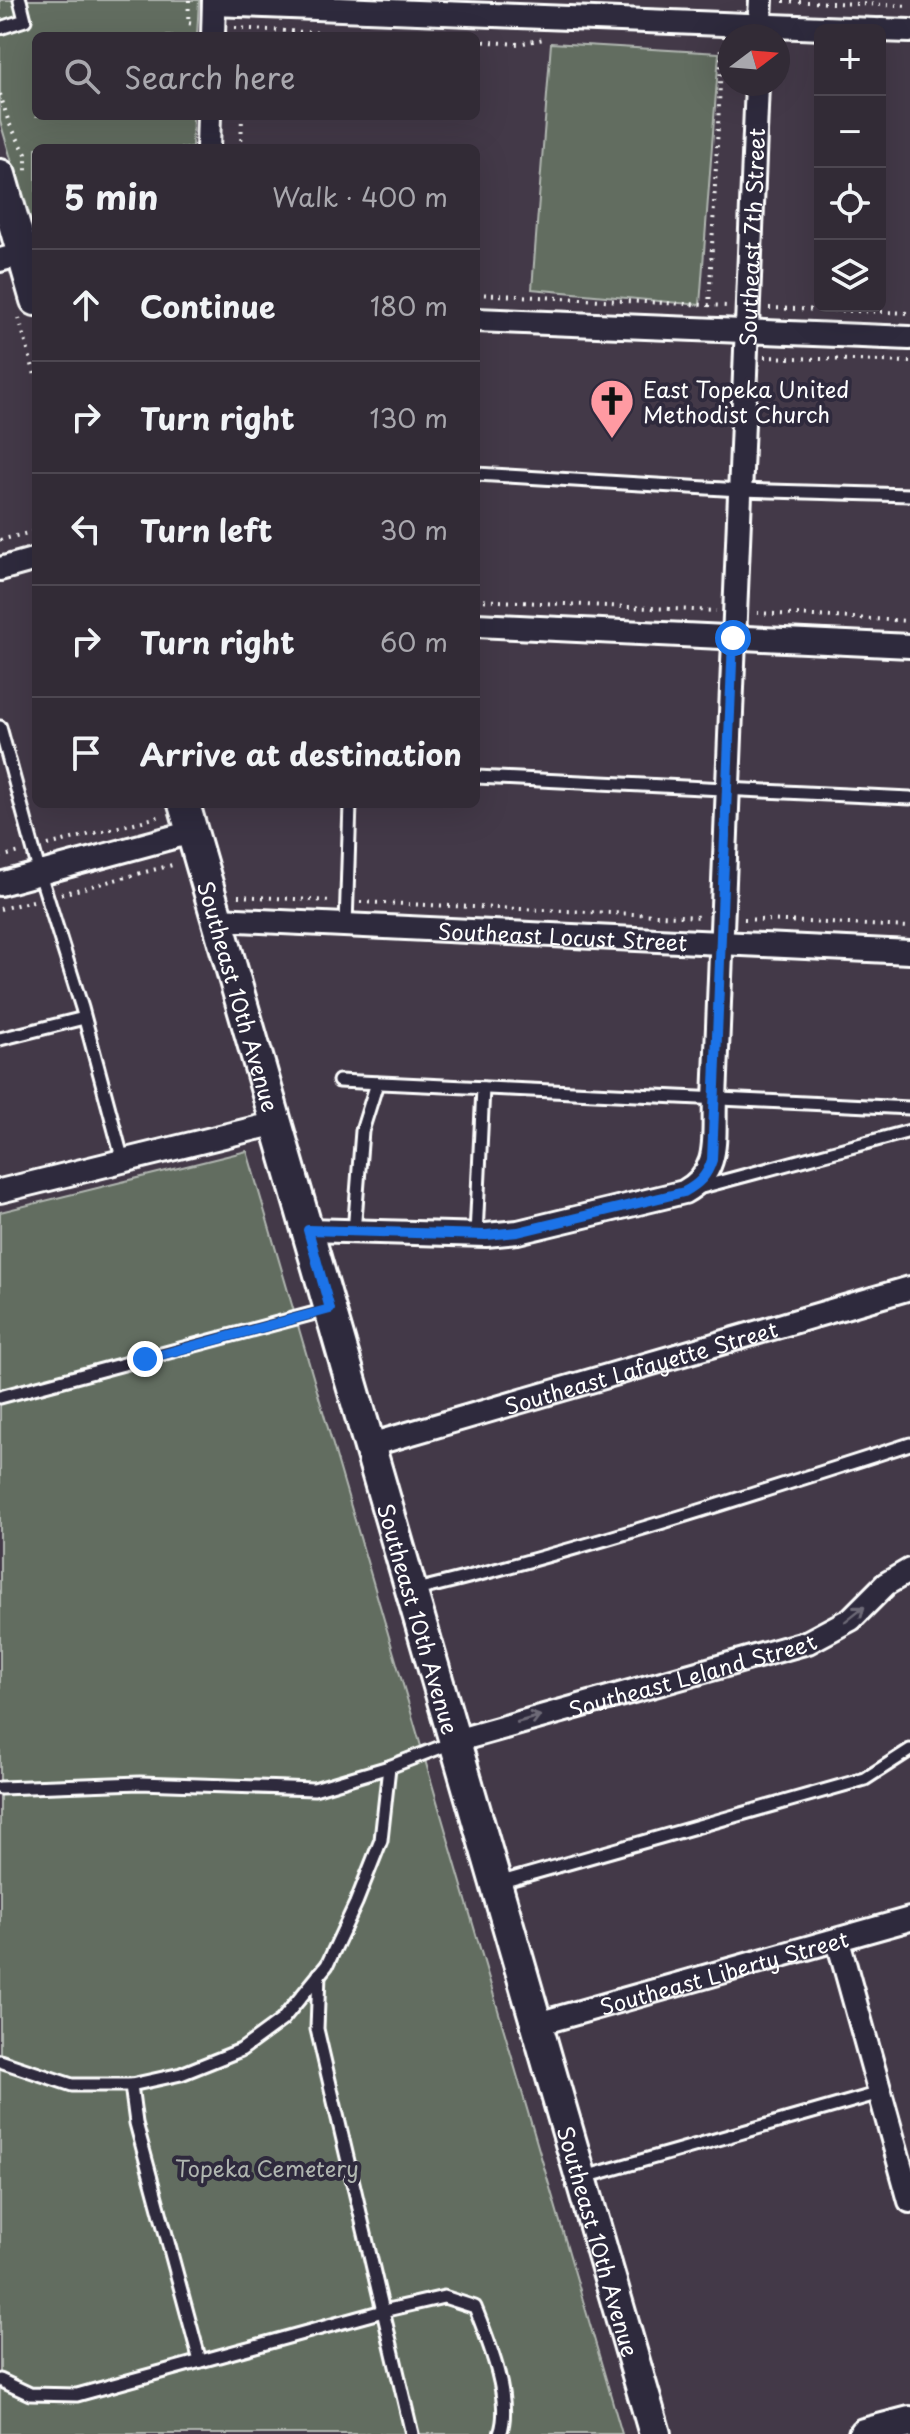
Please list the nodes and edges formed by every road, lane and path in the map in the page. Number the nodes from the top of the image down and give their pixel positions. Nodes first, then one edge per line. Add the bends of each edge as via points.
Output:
1 (20, 0) edge
2 (761, 0) edge
3 (776, 1) edge
4 (214, 2) edge
5 (383, 5) edge
6 (910, 6) edge
7 (723, 24) edge
8 (759, 24) edge
9 (0, 28) edge
10 (246, 29) dead end
11 (886, 30) edge
12 (790, 31) edge
13 (814, 31) edge
14 (910, 31) edge
15 (213, 32) edge
16 (301, 32) edge
17 (0, 94) edge
18 (719, 96) edge
19 (756, 96) edge
20 (209, 120) edge
21 (242, 120) edge
22 (208, 144) edge
23 (241, 144) edge
24 (13, 180) edge
25 (11, 257) edge
26 (32, 293) edge
27 (480, 294) edge
28 (709, 305) junction
29 (747, 307) junction
30 (910, 313) edge
31 (480, 320) edge
32 (708, 329) junction
33 (746, 331) junction
34 (910, 338) edge
35 (745, 356) junction
36 (910, 362) edge
37 (480, 474) edge
38 (740, 490) junction
39 (910, 495) edge
40 (32, 532) edge
41 (0, 540) edge
42 (32, 560) edge
43 (0, 569) edge
44 (480, 600) edge
45 (735, 612) junction
46 (910, 621) edge
47 (480, 625) edge
48 (733, 638) junction
49 (910, 646) edge
50 (0, 725) edge
51 (480, 777) edge
52 (727, 791) junction
53 (910, 798) edge
54 (350, 808) edge
55 (179, 817) edge
56 (35, 848) junction
57 (0, 857) edge
58 (176, 864) dead end
59 (40, 874) junction
60 (0, 884) edge
61 (238, 896) dead end
62 (47, 897) junction
63 (347, 901) junction
64 (0, 909) edge
65 (722, 918) junction
66 (217, 919) junction
67 (346, 925) junction
68 (910, 927) edge
69 (720, 944) junction
70 (910, 952) edge
71 (84, 1018) junction
72 (0, 1039) edge
73 (339, 1081) dead end
74 (377, 1083) junction
75 (483, 1088) junction
76 (715, 1099) junction
77 (910, 1108) edge
78 (277, 1123) junction
79 (910, 1131) edge
80 (123, 1161) junction
81 (0, 1191) edge
82 (684, 1192) junction
83 (308, 1230) junction
84 (354, 1232) junction
85 (476, 1235) junction
86 (910, 1288) edge
87 (330, 1309) junction
88 (0, 1397) edge
89 (910, 1444) edge
90 (370, 1445) junction
91 (910, 1570) edge
92 (412, 1591) junction
93 (455, 1741) junction
94 (910, 1750) edge
95 (389, 1767) junction
96 (0, 1788) edge
97 (496, 1883) junction
98 (910, 1919) edge
99 (838, 1941) junction
100 (319, 1974) junction
101 (537, 2024) junction
102 (0, 2061) edge
103 (131, 2085) junction
104 (880, 2093) junction
105 (581, 2178) junction
106 (910, 2201) edge
107 (383, 2311) junction
108 (200, 2361) junction
109 (0, 2380) edge
110 (910, 2422) edge
111 (412, 2434) edge
112 (500, 2434) edge
113 (655, 2434) edge
114 (864, 2434) edge

1 - 9 lane via 25,20
2 - 8 street
3 - 6 path
4 - 5 street
4 - 15 street
5 - 7 street
10 - 16 path
11 - 14 street
12 - 13 street
17 - 24 path via 26,154
18 - 28 path
19 - 29 street, Southeast 7th Street
20 - 22 street
21 - 23 path
24 - 25 main road
25 - 26 main road
27 - 28 path
28 - 29 path
28 - 32 path
29 - 30 path
29 - 33 street, Southeast 7th Street
31 - 32 street
32 - 33 street
33 - 34 street
33 - 35 street, Southeast 7th Street
35 - 36 path
35 - 38 street, Southeast 7th Street
37 - 38 lane
38 - 39 lane
38 - 45 street, Southeast 7th Street
40 - 41 path
42 - 43 street
44 - 45 path
45 - 46 path
45 - 48 street, Southeast 7th Street
47 - 48 street
48 - 49 street
48 - 52 street, Southeast 7th Street
50 - 56 lane
51 - 52 lane
52 - 53 lane
52 - 65 street, Southeast 7th Street
54 - 63 lane
55 - 56 path
55 - 59 street
55 - 66 main road, Southeast 10th Avenue
56 - 57 path
56 - 59 lane
58 - 62 path
59 - 60 street
59 - 62 lane
61 - 63 path
62 - 64 path
62 - 71 lane
63 - 65 path
63 - 67 lane
65 - 68 path
65 - 69 street, Southeast 7th Street
66 - 67 street, Southeast Locust Street
66 - 78 main road, Southeast 10th Avenue
67 - 69 street, Southeast Locust Street
69 - 70 street, Southeast Locust Street
69 - 76 street, Southeast 7th Street
71 - 72 lane
71 - 80 lane
73 - 74 lane
74 - 75 lane
74 - 84 lane via 362,1131
75 - 76 lane
75 - 85 lane
76 - 77 lane
76 - 82 street, Southeast 7th Street via 709,1170
78 - 80 street
78 - 83 main road, Southeast 10th Avenue
79 - 82 lane
80 - 81 street
82 - 85 street via 518,1232
83 - 84 street
83 - 87 main road, Southeast 10th Avenue
84 - 85 street
86 - 90 street, Southeast Lafayette Street
87 - 88 lane
87 - 90 main road, Southeast 10th Avenue
89 - 92 lane via 705,1509
90 - 92 main road, Southeast 10th Avenue
93 -> 91 street, Southeast Leland Street via 808,1642 851,1619 886,1584
92 - 93 main road, Southeast 10th Avenue
93 - 95 lane
93 - 97 main road, Southeast 10th Avenue
94 - 97 lane via 865,1779
95 - 96 lane via 314,1789 140,1783
95 - 100 lane via 381,1840
97 - 101 main road, Southeast 10th Avenue
98 - 99 street, Southeast Liberty Street
99 - 101 street, Southeast Liberty Street
99 - 104 street
100 - 103 lane via 282,2020 241,2050 181,2074
100 - 107 lane via 317,2029
101 - 105 main road, Southeast 10th Avenue
102 - 103 lane via 72,2085
103 - 108 lane via 136,2123
104 - 105 lane
104 - 106 street
105 - 113 main road, Southeast 10th Avenue
107 - 108 lane
107 - 111 lane
107 - 112 lane via 444,2297 475,2307 497,2362 504,2424
108 - 109 lane via 77,2395 30,2394
110 - 114 main road

